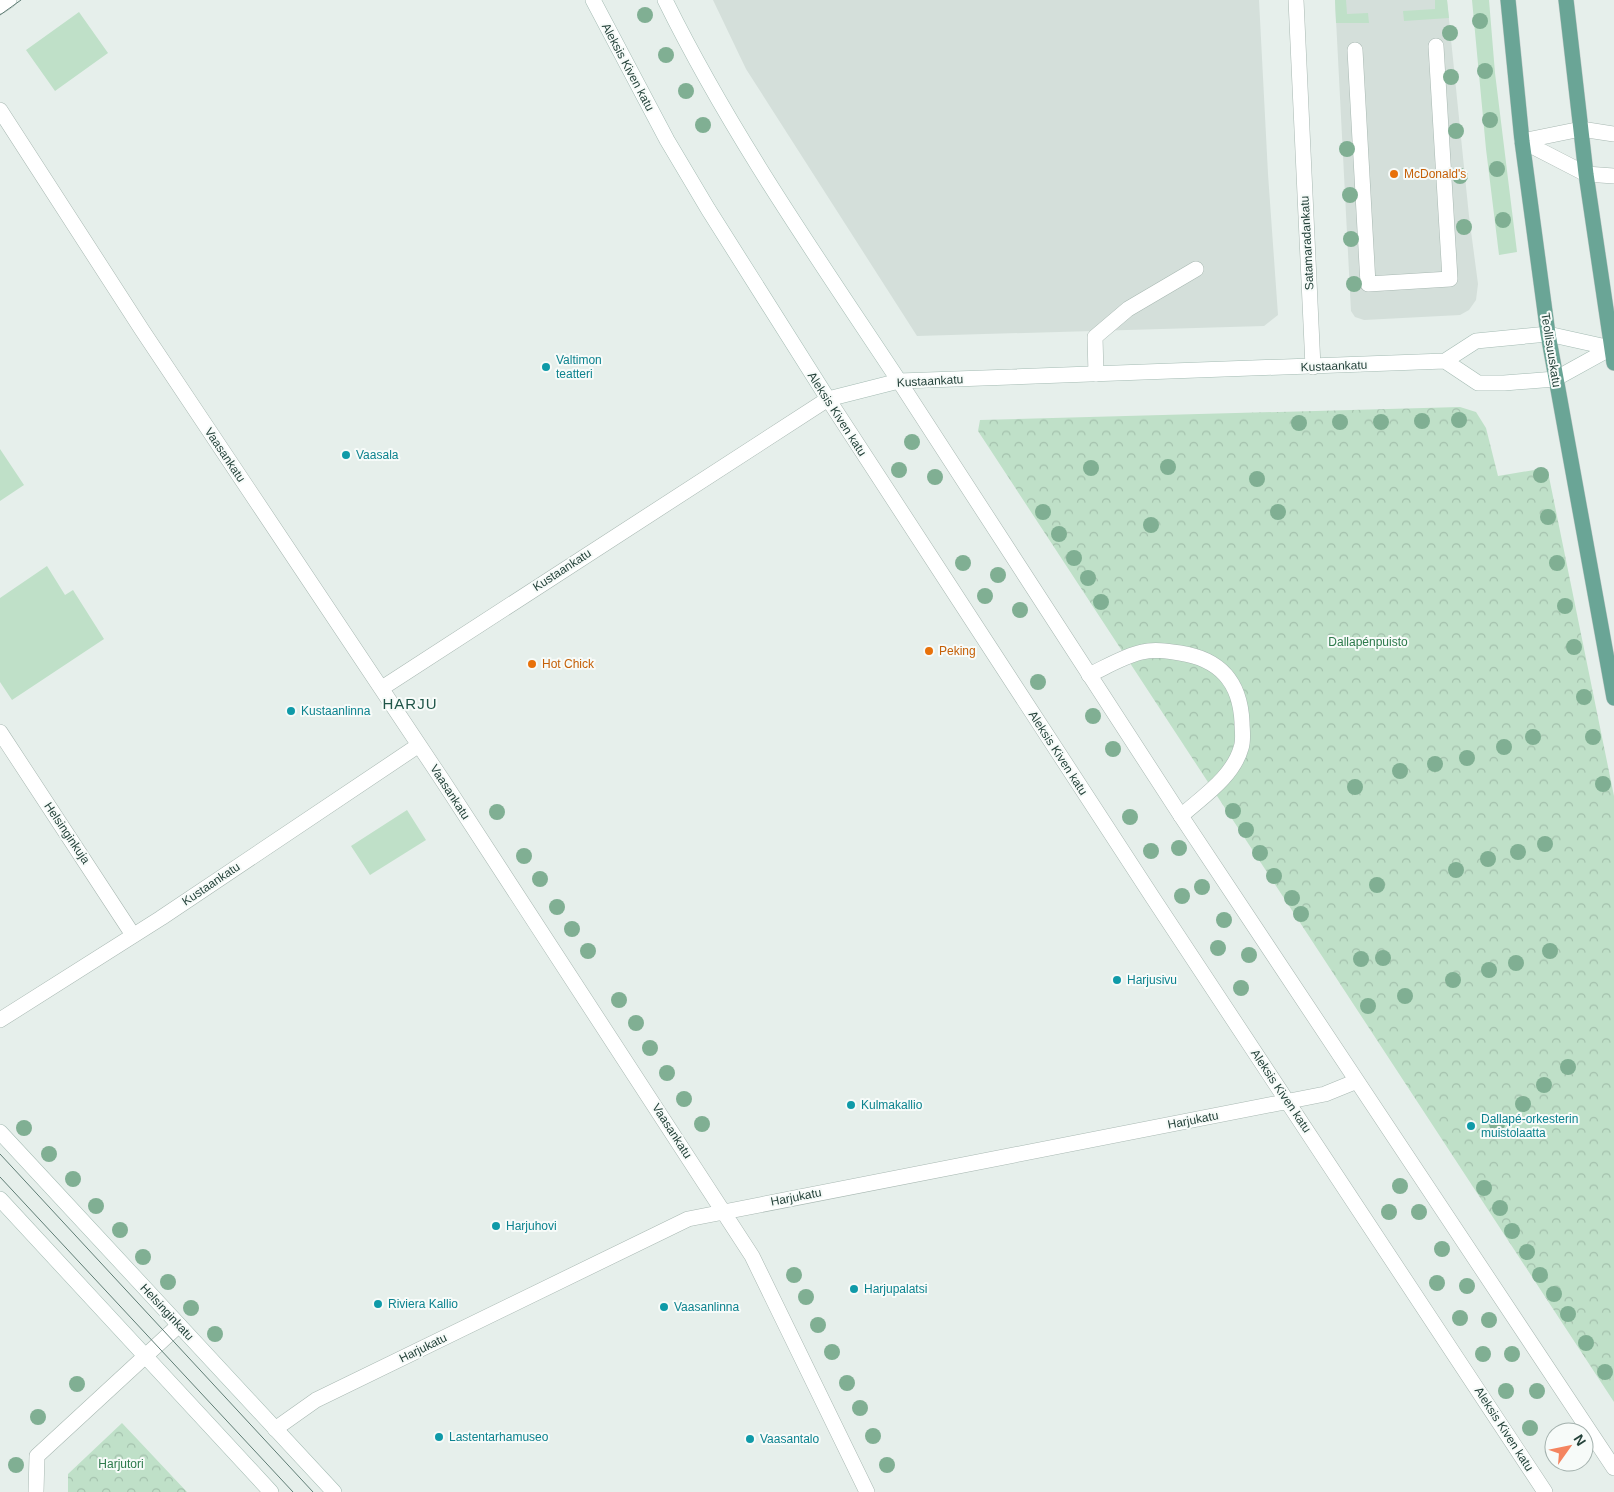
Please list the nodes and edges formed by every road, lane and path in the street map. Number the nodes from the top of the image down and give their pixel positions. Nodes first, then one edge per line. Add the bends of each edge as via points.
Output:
1 (9, 0) edge
2 (593, 0) edge
3 (665, 0) edge
4 (1296, 0) edge
5 (1508, 0) edge
6 (1566, 0) edge
7 (0, 6) edge
8 (1436, 46) dead end
9 (1355, 50) dead end
10 (0, 110) edge
11 (1581, 129) junction
12 (1614, 134) edge
13 (1522, 141) junction
14 (1586, 174) junction
15 (1614, 176) edge
16 (1196, 269) dead end
17 (1548, 334) junction
18 (1613, 355) edge
19 (1445, 362) junction
20 (1313, 367) junction
21 (1096, 374) junction
22 (1555, 378) junction
23 (899, 381) junction
24 (828, 399) junction
25 (1089, 675) junction
26 (382, 688) junction
27 (1614, 698) edge
28 (0, 732) edge
29 (419, 745) junction
30 (1181, 816) junction
31 (133, 935) junction
32 (0, 1020) edge
33 (1357, 1082) junction
34 (1288, 1102) junction
35 (0, 1132) edge
36 (0, 1199) edge
37 (724, 1212) junction
38 (179, 1325) junction
39 (146, 1356) junction
40 (275, 1429) junction
41 (1614, 1468) edge
42 (36, 1492) edge
43 (271, 1492) edge
44 (334, 1492) edge
45 (867, 1492) edge
46 (1545, 1492) edge

1 - 7 street
2 - 24 street, Aleksis Kiven katu via 708,210
3 - 23 street via 715,94 770,184
4 - 20 street, Satamaradankatu
5 - 13 main road, Teollisuuskatu
6 - 11 main road
8 - 9 street via 1450,279 1411,282 1368,284
10 - 26 street, Vaasankatu via 184,393
11 - 12 street
11 - 13 street
11 - 14 main road
13 - 14 street
13 - 17 main road, Teollisuuskatu
14 - 15 street
14 - 18 main road
16 - 21 street via 1128,309 1095,337
17 - 18 street
17 - 19 street via 1476,341
17 - 22 main road, Teollisuuskatu
18 - 22 street
19 - 20 street, Kustaankatu
19 - 22 street via 1478,383
20 - 21 street, Kustaankatu
21 - 23 street, Kustaankatu
22 - 27 main road, Teollisuuskatu
23 - 24 street, Kustaankatu
23 - 25 street
24 - 26 street, Kustaankatu
24 - 34 street, Aleksis Kiven katu
25 - 30 street
25 - 30 street via 1142,652 1164,650 1206,659 1223,671 1234,686 1241,708 1242,748 1221,780
26 - 29 street, Vaasankatu
28 - 31 street, Helsinginkuja
29 - 31 street, Kustaankatu
29 - 37 street, Vaasankatu
30 - 33 street
31 - 32 street, Kustaankatu
33 - 34 street, Harjukatu via 1325,1094
33 - 41 street
34 - 37 street, Harjukatu
34 - 46 street, Aleksis Kiven katu
35 - 38 street, Helsinginkatu
36 - 39 street
37 - 40 street, Harjukatu via 688,1219 316,1400
37 - 45 street, Vaasankatu via 752,1256
38 - 39 street
38 - 40 street, Helsinginkatu
39 - 42 street via 37,1456
39 - 43 street
40 - 44 street, Helsinginkatu

